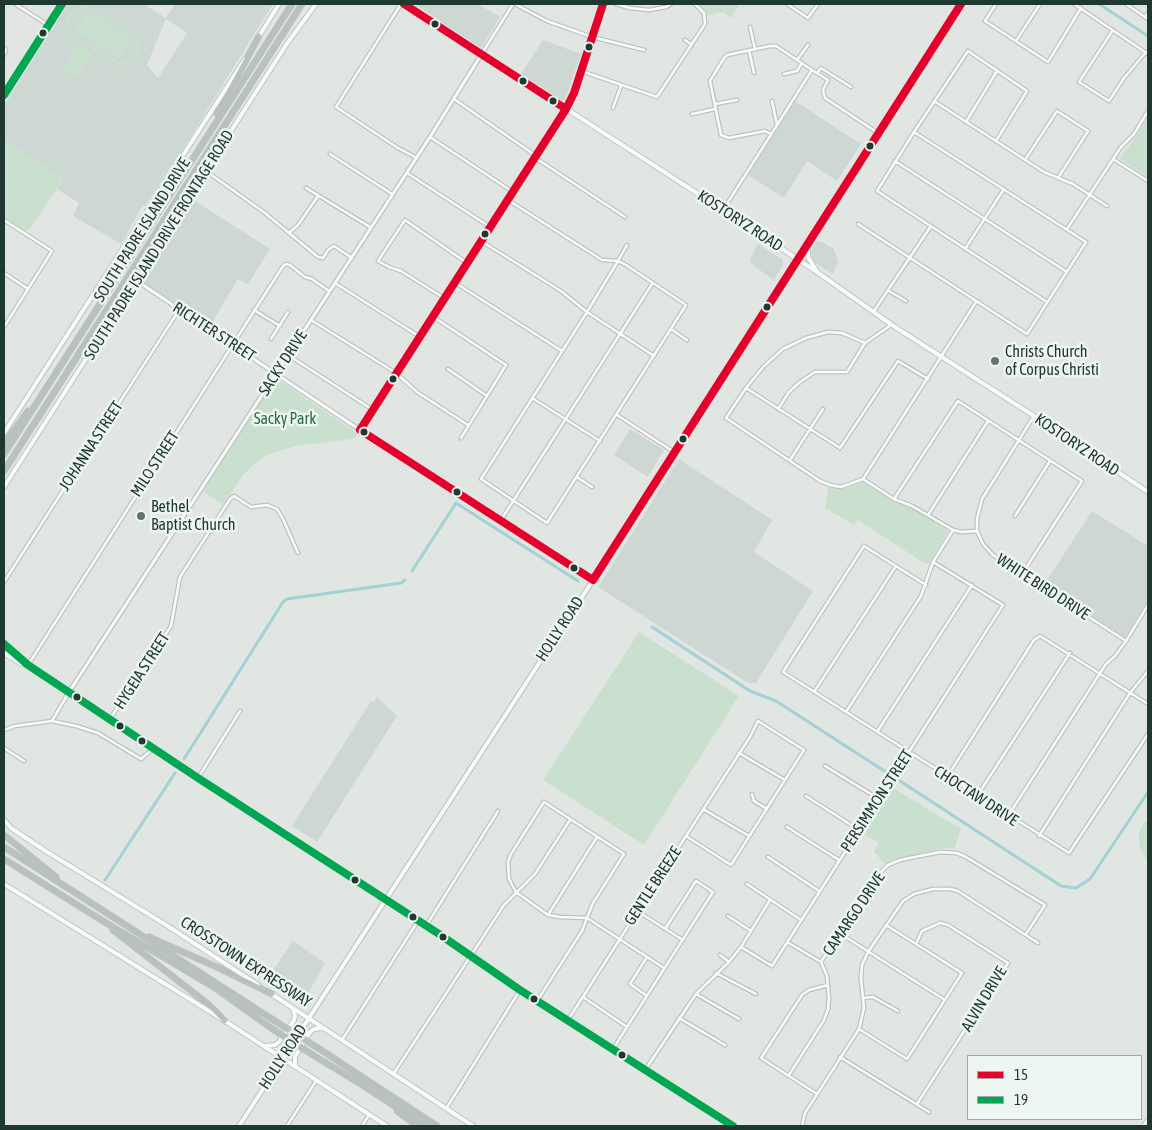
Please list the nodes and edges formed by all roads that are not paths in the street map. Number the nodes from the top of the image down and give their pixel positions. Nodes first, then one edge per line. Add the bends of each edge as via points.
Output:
1 (15, 4) edge
2 (62, 4) edge
3 (279, 4) edge
4 (292, 4) edge
5 (302, 4) edge
6 (316, 4) edge
7 (403, 4) edge
8 (514, 4) edge
9 (603, 4) edge
10 (616, 4) edge
11 (671, 4) edge
12 (695, 4) edge
13 (787, 4) edge
14 (818, 4) edge
15 (961, 4) edge
16 (996, 4) edge
17 (1040, 4) edge
18 (1074, 4) edge
19 (1126, 4) edge
20 (1081, 8) junction
21 (1148, 13) edge
22 (1147, 18) edge
23 (48, 25) junction
24 (750, 27) dead end
25 (1113, 30) junction
26 (259, 36) junction
27 (592, 37) junction
28 (685, 40) dead end
29 (1016, 41) junction
30 (692, 45) junction
31 (808, 45) dead end
32 (4, 48) edge
33 (754, 49) junction
34 (644, 50) dead end
35 (749, 50) junction
36 (1147, 53) edge
37 (481, 54) junction
38 (4, 55) edge
39 (797, 60) junction
40 (802, 63) junction
41 (812, 70) junction
42 (580, 71) junction
43 (997, 71) junction
44 (754, 73) dead end
45 (817, 73) junction
46 (784, 74) dead end
47 (832, 76) junction
48 (828, 80) junction
49 (621, 86) junction
50 (850, 87) dead end
51 (4, 95) edge
52 (454, 99) junction
53 (738, 100) dead end
54 (934, 101) junction
55 (772, 102) dead end
56 (715, 104) junction
57 (613, 108) dead end
58 (566, 109) junction
59 (716, 109) junction
60 (1148, 111) edge
61 (692, 114) dead end
62 (966, 122) junction
63 (777, 125) junction
64 (914, 132) junction
65 (772, 134) junction
66 (879, 134) junction
67 (430, 137) junction
68 (996, 141) junction
69 (330, 154) dead end
70 (193, 156) junction
71 (416, 157) junction
72 (535, 157) junction
73 (1113, 159) junction
74 (1025, 160) junction
75 (895, 161) junction
76 (206, 171) junction
77 (406, 172) junction
78 (1058, 178) junction
79 (1148, 181) edge
80 (306, 188) dead end
81 (1004, 189) junction
82 (194, 190) junction
83 (513, 192) junction
84 (392, 194) junction
85 (1090, 195) junction
86 (318, 196) junction
87 (508, 200) junction
88 (1107, 206) dead end
89 (723, 210) junction
90 (624, 217) dead end
91 (4, 220) edge
92 (985, 220) junction
93 (858, 224) dead end
94 (931, 226) junction
95 (370, 227) junction
96 (490, 227) junction
97 (1067, 229) junction
98 (289, 233) junction
99 (481, 241) junction
100 (808, 244) junction
101 (627, 245) dead end
102 (965, 249) junction
103 (911, 257) junction
104 (352, 258) junction
105 (798, 260) junction
106 (618, 262) junction
107 (467, 263) junction
108 (817, 272) junction
109 (1067, 272) junction
110 (4, 273) edge
111 (137, 281) junction
112 (454, 282) junction
113 (335, 283) junction
114 (652, 284) junction
115 (28, 289) junction
116 (888, 291) junction
117 (329, 292) junction
118 (444, 298) junction
119 (906, 301) dead end
120 (976, 302) junction
121 (1047, 302) junction
122 (110, 304) junction
123 (179, 310) junction
124 (254, 310) junction
125 (874, 311) junction
126 (288, 312) dead end
127 (587, 312) junction
128 (432, 316) junction
129 (311, 320) junction
130 (892, 325) junction
131 (280, 326) junction
132 (4, 327) edge
133 (671, 329) junction
134 (620, 333) junction
135 (420, 337) junction
136 (272, 340) dead end
137 (687, 340) dead end
138 (865, 343) junction
139 (232, 346) junction
140 (562, 351) junction
141 (288, 355) junction
142 (654, 356) junction
143 (941, 356) junction
144 (448, 369) dead end
145 (396, 373) junction
146 (276, 374) junction
147 (53, 377) junction
148 (928, 379) junction
149 (746, 388) junction
150 (488, 396) junction
151 (532, 398) junction
152 (823, 408) dead end
153 (778, 409) junction
154 (374, 410) junction
155 (617, 415) junction
156 (1034, 416) junction
157 (566, 418) junction
158 (988, 421) junction
159 (468, 425) junction
160 (810, 429) junction
161 (360, 430) junction
162 (4, 433) edge
163 (461, 438) dead end
164 (600, 441) junction
165 (1019, 441) junction
166 (4, 444) edge
167 (675, 452) junction
168 (4, 454) edge
169 (790, 460) junction
170 (1050, 461) junction
171 (4, 471) edge
172 (577, 477) junction
173 (863, 479) junction
174 (4, 487) edge
175 (592, 487) dead end
176 (1148, 492) edge
177 (894, 499) junction
178 (514, 502) junction
179 (928, 515) junction
180 (1015, 516) dead end
181 (502, 520) junction
182 (953, 530) junction
183 (977, 531) junction
184 (298, 553) dead end
185 (933, 562) junction
186 (896, 566) junction
187 (1022, 574) junction
188 (593, 580) junction
189 (4, 582) edge
190 (926, 585) junction
191 (972, 586) junction
192 (1148, 605) edge
193 (1126, 641) junction
194 (4, 644) edge
195 (4, 653) edge
196 (1070, 654) junction
197 (28, 665) junction
198 (1148, 671) edge
199 (1100, 674) junction
200 (69, 692) junction
201 (814, 692) junction
202 (1130, 693) junction
203 (1148, 704) edge
204 (240, 711) dead end
205 (846, 712) junction
206 (110, 719) junction
207 (52, 721) junction
208 (4, 730) edge
209 (877, 732) junction
210 (1148, 734) edge
211 (4, 748) edge
212 (154, 748) junction
213 (739, 752) junction
214 (908, 752) junction
215 (24, 760) dead end
216 (825, 766) dead end
217 (947, 777) junction
218 (198, 778) junction
219 (786, 780) junction
220 (752, 794) dead end
221 (806, 796) dead end
222 (977, 796) junction
223 (879, 799) junction
224 (703, 809) junction
225 (767, 809) junction
226 (498, 811) dead end
227 (1008, 816) junction
228 (4, 820) edge
229 (570, 820) junction
230 (787, 827) dead end
231 (859, 830) junction
232 (4, 835) edge
233 (686, 836) junction
234 (749, 836) junction
235 (1039, 836) junction
236 (597, 837) junction
237 (4, 848) edge
238 (768, 857) dead end
239 (4, 860) edge
240 (839, 860) junction
241 (4, 884) edge
242 (747, 884) dead end
243 (72, 891) junction
244 (819, 891) junction
245 (516, 892) junction
246 (386, 900) junction
247 (770, 900) junction
248 (637, 911) junction
249 (548, 914) junction
250 (728, 916) dead end
251 (98, 918) junction
252 (587, 918) junction
253 (801, 920) junction
254 (418, 921) junction
255 (886, 925) junction
256 (426, 926) junction
257 (665, 929) junction
258 (136, 931) junction
259 (751, 931) junction
260 (839, 933) junction
261 (1026, 934) junction
262 (619, 939) junction
263 (683, 940) junction
264 (788, 942) junction
265 (1038, 943) dead end
266 (916, 944) junction
267 (741, 947) junction
268 (868, 952) junction
269 (471, 956) junction
270 (720, 956) dead end
271 (647, 957) junction
272 (729, 962) junction
273 (821, 962) junction
274 (664, 968) junction
275 (716, 973) junction
276 (828, 985) junction
277 (520, 990) junction
278 (272, 994) junction
279 (696, 994) junction
280 (756, 994) dead end
281 (647, 996) junction
282 (583, 997) junction
283 (864, 998) junction
284 (945, 1000) junction
285 (538, 1001) junction
286 (293, 1007) junction
287 (898, 1011) dead end
288 (308, 1017) junction
289 (679, 1018) junction
290 (739, 1019) dead end
291 (568, 1020) junction
292 (225, 1021) junction
293 (627, 1027) junction
294 (324, 1028) junction
295 (859, 1029) junction
296 (342, 1040) junction
297 (725, 1045) dead end
298 (264, 1046) junction
299 (613, 1049) junction
300 (282, 1057) junction
301 (840, 1057) junction
302 (295, 1066) junction
303 (645, 1070) junction
304 (394, 1073) junction
305 (788, 1075) junction
306 (316, 1081) junction
307 (364, 1086) junction
308 (817, 1094) junction
309 (917, 1104) junction
310 (446, 1108) junction
311 (929, 1112) dead end
312 (369, 1115) junction
313 (1148, 1120) edge
314 (238, 1126) edge
315 (287, 1126) edge
316 (362, 1126) edge
317 (387, 1126) edge
318 (417, 1126) edge
319 (425, 1126) edge
320 (439, 1126) edge
321 (473, 1126) edge
322 (733, 1126) edge
323 (802, 1126) edge
324 (1144, 1126) edge

1 - 23 street
2 - 23 main road
3 - 26 main road, SOUTH PADRE ISLAND DRIVE FRONTAGE ROAD
4 - 70 highway, SOUTH PADRE ISLAND DRIVE
5 - 122 highway, SOUTH PADRE ISLAND DRIVE
6 - 76 main road, SOUTH PADRE ISLAND DRIVE FRONTAGE ROAD via 286,44
7 - 37 main road, KOSTORYZ ROAD
7 - 71 street via 336,107
8 - 27 street via 547,21
8 - 37 street, SACKY DRIVE
9 - 27 street
10 - 11 street via 649,10
12 - 30 street via 706,20
13 - 14 street via 808,18
15 - 66 main road, HOLLY ROAD
16 - 29 street via 985,21
17 - 29 street
18 - 20 street
19 - 22 street
20 - 25 street
20 - 29 street via 1048,62
21 - 22 street
23 - 51 main road
24 - 33 street
25 - 36 street
25 - 36 street via 1079,82 1109,101 1124,78
26 - 70 highway
26 - 162 main road, SOUTH PADRE ISLAND DRIVE FRONTAGE ROAD
27 - 34 street
27 - 42 street
28 - 30 street
30 - 49 street via 657,97
31 - 39 street
32 - 38 street
33 - 35 street
33 - 39 street via 776,46
35 - 44 street
35 - 56 street via 724,58 710,81
37 - 52 street, SACKY DRIVE
37 - 58 main road, KOSTORYZ ROAD
39 - 40 street
40 - 41 street
40 - 46 street via 797,71
41 - 45 street
41 - 63 street
42 - 49 street
42 - 58 street
43 - 54 street via 968,51
43 - 62 street
43 - 68 street via 1027,91
45 - 47 street via 821,68
45 - 48 street
47 - 48 street
47 - 50 street
48 - 66 street via 823,90 824,98
49 - 57 street
52 - 67 street, SACKY DRIVE
52 - 72 street
53 - 56 street
54 - 62 street
54 - 64 street
55 - 63 street
56 - 59 street
58 - 72 street
58 - 89 main road, KOSTORYZ ROAD
59 - 61 street
59 - 65 street via 721,135 726,138 765,132
60 - 73 street
62 - 68 street
63 - 65 street
64 - 75 street
64 - 81 street
65 - 89 street
66 - 100 main road, HOLLY ROAD
67 - 71 street, SACKY DRIVE
67 - 83 street
68 - 74 street
69 - 84 street
70 - 147 highway, SOUTH PADRE ISLAND DRIVE
71 - 77 street, SACKY DRIVE
72 - 83 street
72 - 90 street
73 - 79 street
73 - 85 street
74 - 78 street
74 - 78 street via 1057,110 1088,131
75 - 92 street
75 - 94 street via 877,191
76 - 82 main road, SOUTH PADRE ISLAND DRIVE FRONTAGE ROAD
76 - 98 street
77 - 84 street, SACKY DRIVE
77 - 96 street
78 - 85 street
80 - 86 street
81 - 92 street
81 - 97 street
82 - 111 main road, SOUTH PADRE ISLAND DRIVE FRONTAGE ROAD
82 - 122 highway via 132,280
83 - 87 street
84 - 95 street, SACKY DRIVE
85 - 88 street
85 - 97 street
86 - 95 street
86 - 98 street
87 - 96 street
87 - 106 street via 602,260
89 - 105 main road, KOSTORYZ ROAD
91 - 115 street via 52,251
92 - 102 street
92 - 109 street
93 - 103 street
94 - 102 street
94 - 103 street
95 - 104 street, SACKY DRIVE
96 - 99 street
97 - 109 street via 1086,242
98 - 104 street via 321,258 334,246
99 - 107 street
99 - 127 street via 561,291
100 - 105 main road, HOLLY ROAD
100 - 108 main road via 809,259
101 - 106 street
102 - 121 street
103 - 116 street
103 - 120 street
104 - 113 street, SACKY DRIVE
105 - 108 main road, KOSTORYZ ROAD
105 - 167 main road, HOLLY ROAD
106 - 114 street
106 - 127 street
107 - 112 street
107 - 118 street via 405,220 378,261 402,271
108 - 125 main road, KOSTORYZ ROAD
109 - 121 street
110 - 115 street
111 - 123 street, RICHTER STREET
111 - 174 main road, SOUTH PADRE ISLAND DRIVE FRONTAGE ROAD
112 - 118 street
112 - 140 street
113 - 117 street, SACKY DRIVE
113 - 135 street
114 - 133 street via 686,306
114 - 134 street
115 - 132 street
116 - 119 street
116 - 125 street
117 - 124 street, MILO STREET via 286,264
117 - 129 street, SACKY DRIVE
118 - 128 street
120 - 121 street via 1027,334
120 - 143 street
122 - 171 highway, SOUTH PADRE ISLAND DRIVE
123 - 139 street, RICHTER STREET
123 - 189 street, JOHANNA STREET
124 - 131 street, SACKY DRIVE
124 - 139 street, MILO STREET
125 - 130 main road, KOSTORYZ ROAD
126 - 131 street
127 - 134 street
127 - 140 street
128 - 135 street
128 - 150 street via 506,365
129 - 141 street, SACKY DRIVE
129 - 145 street
130 - 138 street
130 - 143 main road, KOSTORYZ ROAD
131 - 136 street
133 - 137 street
133 - 142 street
134 - 142 street
134 - 157 street
135 - 145 street
138 - 149 street via 842,333 828,332 806,338 783,349
138 - 153 street via 847,372 815,372 789,392
139 - 146 street, RICHTER STREET
139 - 197 street, MILO STREET
140 - 151 street
141 - 146 street, SACKY DRIVE
141 - 154 street
142 - 155 street
143 - 148 street
143 - 156 main road, KOSTORYZ ROAD
144 - 150 street
145 - 154 street
145 - 159 street via 417,392
146 - 161 street, RICHTER STREET
146 - 200 street, SACKY DRIVE
147 - 166 highway
147 - 168 highway, SOUTH PADRE ISLAND DRIVE
148 - 160 street via 898,362 840,448
148 - 173 street
149 - 153 street
149 - 169 street via 726,418
150 - 159 street
151 - 157 street
151 - 178 street via 481,479
152 - 160 street
153 - 160 street
154 - 161 street
155 - 164 street
155 - 167 street
156 - 165 street
156 - 176 main road, KOSTORYZ ROAD
157 - 164 street
157 - 178 street
158 - 165 street
158 - 177 street via 958,401
158 - 179 street
159 - 163 street
160 - 169 street
161 - 181 street, RICHTER STREET
164 - 172 street
165 - 170 street
165 - 183 street via 982,499
167 - 188 main road, HOLLY ROAD
169 - 173 street via 830,485 842,487
170 - 180 street
170 - 187 street via 1082,481
172 - 175 street
172 - 178 street via 547,524
173 - 177 street
177 - 179 street
178 - 181 street
179 - 182 street
181 - 188 street, RICHTER STREET
182 - 183 street
182 - 185 street
183 - 187 street, WHITE BIRD DRIVE via 987,550
184 - 206 street, HYGEIA STREET via 277,509 267,505 251,507 234,496 230,499 180,577 171,626
185 - 190 street
185 - 191 street
186 - 190 street
186 - 201 street
186 - 201 street, CHOCTAW DRIVE via 864,546 783,672
187 - 193 street, WHITE BIRD DRIVE
188 - 246 main road, HOLLY ROAD
190 - 205 street
191 - 209 street
191 - 214 street, PERSIMMON STREET via 1003,605
192 - 193 street
193 - 199 street
194 - 197 main road
195 - 197 main road
196 - 199 street
196 - 217 street via 1040,636 1034,640
196 - 222 street
197 - 200 main road
198 - 202 street
199 - 202 street
199 - 227 street
200 - 206 main road
200 - 207 street, SACKY DRIVE
201 - 205 street, CHOCTAW DRIVE
202 - 203 street
202 - 235 street
204 - 218 street
205 - 209 street, CHOCTAW DRIVE
206 - 212 main road
207 - 208 street
207 - 212 street via 98,733 141,759
209 - 214 street, CHOCTAW DRIVE
210 - 235 street, CHOCTAW DRIVE via 1069,854
211 - 215 street
212 - 218 main road
213 - 219 street
213 - 219 street, GENTLE BREEZE via 758,721 804,750
213 - 224 street, GENTLE BREEZE
214 - 217 street, CHOCTAW DRIVE
214 - 223 street, PERSIMMON STREET
216 - 223 street
217 - 222 street, CHOCTAW DRIVE
218 - 246 main road
219 - 225 street
220 - 225 street via 754,801
221 - 231 street
222 - 227 street, CHOCTAW DRIVE
223 - 231 street, PERSIMMON STREET
224 - 233 street, GENTLE BREEZE
224 - 234 street
225 - 234 street
226 - 256 street
227 - 235 street, CHOCTAW DRIVE
228 - 278 main road, CROSSTOWN EXPRESSWAY via 44,850
229 - 236 street
229 - 245 street via 535,874
229 - 245 street via 544,802 508,862 509,879
230 - 240 street
231 - 240 street, PERSIMMON STREET
232 - 243 highway
233 - 234 street via 731,865
233 - 248 street, GENTLE BREEZE
236 - 249 street
236 - 252 street via 624,854
237 - 243 highway, CROSSTOWN EXPRESSWAY
238 - 244 street
239 - 251 highway
240 - 244 street, PERSIMMON STREET
241 - 292 main road
242 - 247 street
243 - 258 highway, CROSSTOWN EXPRESSWAY
244 - 253 street, PERSIMMON STREET
245 - 249 street
245 - 269 street
246 - 254 main road
246 - 288 main road, HOLLY ROAD
247 - 253 street
247 - 259 street
248 - 257 street
248 - 262 street, GENTLE BREEZE
249 - 252 street via 560,918
250 - 259 street
251 - 292 highway
251 - 307 highway, bridge via 215,988 271,1028
252 - 262 street
252 - 285 street
253 - 264 street, PERSIMMON STREET
254 - 256 main road
254 - 296 street
255 - 261 street via 903,901 914,894 943,888 958,891
255 - 266 street
255 - 268 street
256 - 269 main road
257 - 263 street
257 - 263 street via 696,881 702,884 713,892
258 - 278 highway
258 - 320 highway, CROSSTOWN EXPRESSWAY, bridge
259 - 267 street
260 - 261 street, CAMARGO DRIVE via 888,865 948,851 966,856 1045,905
260 - 268 street
260 - 273 street, CAMARGO DRIVE
261 - 265 street
262 - 271 street
262 - 282 street, GENTLE BREEZE
263 - 274 street
264 - 267 street, PERSIMMON STREET via 772,966
264 - 273 street
266 - 284 street via 962,973
266 - 309 street, ALVIN DRIVE via 922,931 940,922 1008,963
267 - 272 street
268 - 283 street via 862,965
268 - 284 street
269 - 277 main road
269 - 304 street
270 - 272 street
271 - 274 street
271 - 281 street via 630,984
272 - 275 street
273 - 276 street
274 - 281 street
275 - 279 street
275 - 280 street
276 - 305 street via 828,1009 824,1020
276 - 305 street via 818,986 802,995 761,1058
277 - 285 main road
277 - 310 street
278 - 286 main road, CROSSTOWN EXPRESSWAY
279 - 289 street
279 - 290 street
281 - 293 street
282 - 291 street, GENTLE BREEZE
282 - 293 street
283 - 287 street via 873,997
283 - 295 street
284 - 295 street via 907,1059
285 - 291 main road
286 - 288 main road, CROSSTOWN EXPRESSWAY
286 - 298 main road via 294,1020 279,1042
288 - 294 main road, CROSSTOWN EXPRESSWAY
288 - 300 main road, HOLLY ROAD
289 - 297 street
289 - 303 street
291 - 299 main road
292 - 298 main road
293 - 299 street
294 - 296 main road, CROSSTOWN EXPRESSWAY
294 - 302 main road via 310,1032 295,1057
295 - 301 street
296 - 304 main road, CROSSTOWN EXPRESSWAY
298 - 300 main road
299 - 303 main road
300 - 302 main road
300 - 314 main road, HOLLY ROAD
301 - 308 street
301 - 309 street
302 - 306 main road
303 - 322 main road
304 - 310 main road, CROSSTOWN EXPRESSWAY
305 - 308 street
306 - 312 main road
306 - 315 street
307 - 318 highway
307 - 319 highway
308 - 323 street via 805,1113
309 - 311 street
310 - 321 main road, CROSSTOWN EXPRESSWAY
312 - 316 street
312 - 317 main road
313 - 324 main road

